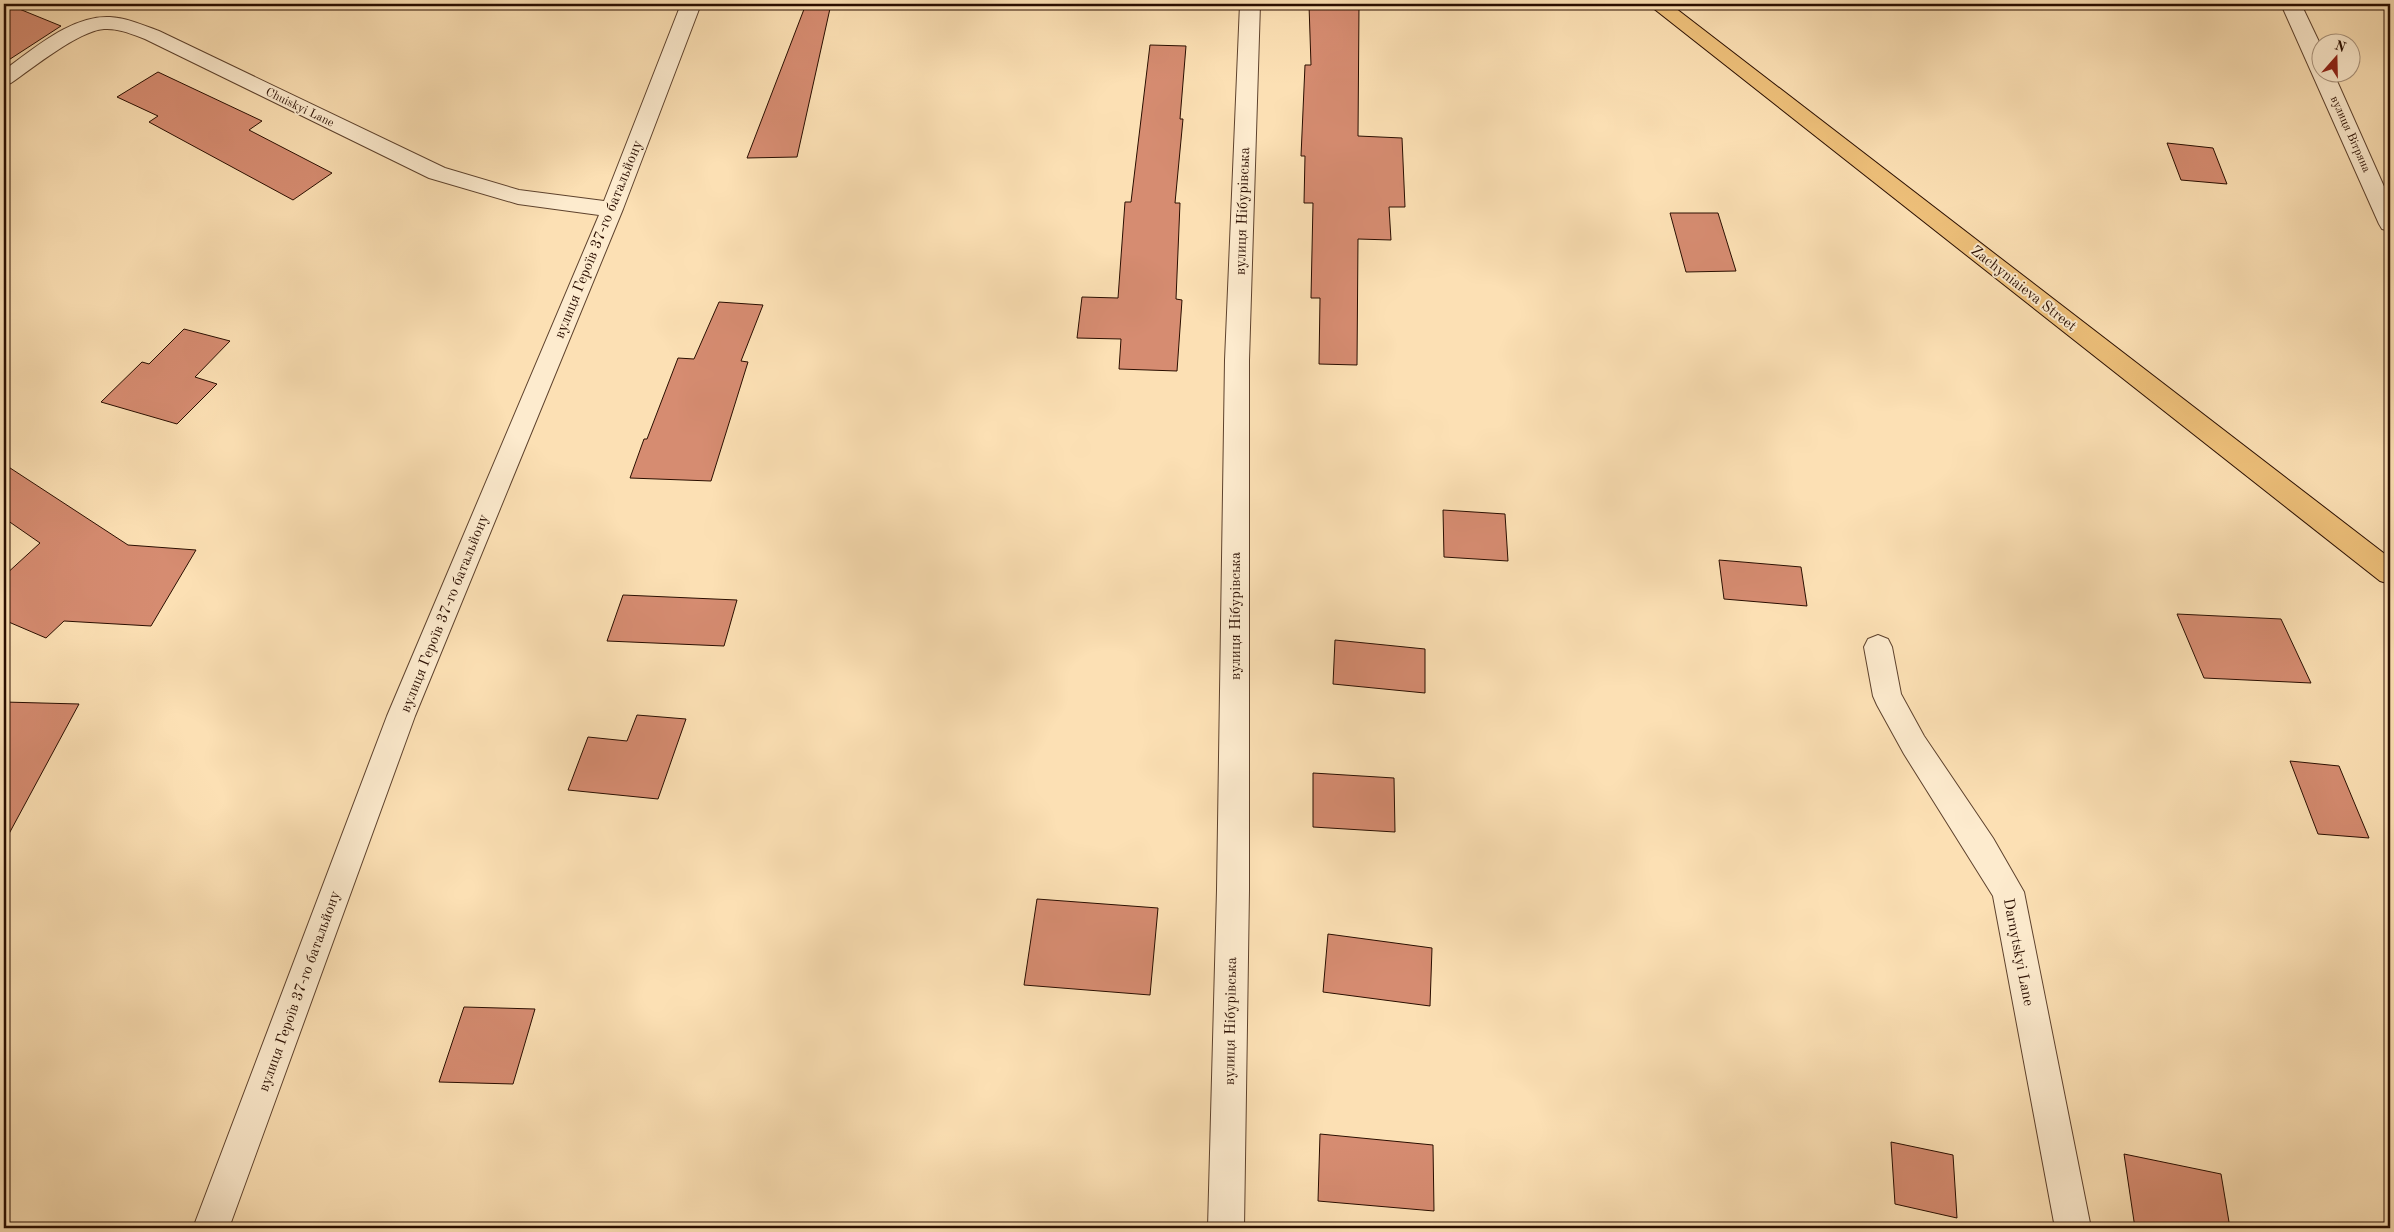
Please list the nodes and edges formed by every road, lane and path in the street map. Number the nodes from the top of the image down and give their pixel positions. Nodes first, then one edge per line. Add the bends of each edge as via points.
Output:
1 (691, 4) edge
2 (1250, 4) edge
3 (1658, 4) edge
4 (2291, 4) edge
5 (2312, 49) edge
6 (4, 79) edge
7 (2327, 82) edge
8 (612, 209) junction
9 (2390, 224) edge
10 (2390, 573) edge
11 (1878, 648) dead end
12 (211, 1228) edge
13 (1226, 1228) edge
14 (2073, 1228) edge

1 - 8 street, вулиця Героїв 37-го батальйону
2 - 13 street, вулиця Нібурівська via 1237,360 1233,890
3 - 10 main road, Zachyniaieva Street
4 - 5 street, вулиця Вітряна
6 - 8 street, Chuiskyi Lane via 71,34 101,22 120,24 152,35 437,173 518,197
7 - 9 street, вулиця Вітряна
8 - 12 street, вулиця Героїв 37-го батальйону via 401,716
11 - 14 street, Darnytskyi Lane via 1887,696 1914,745 2008,892

